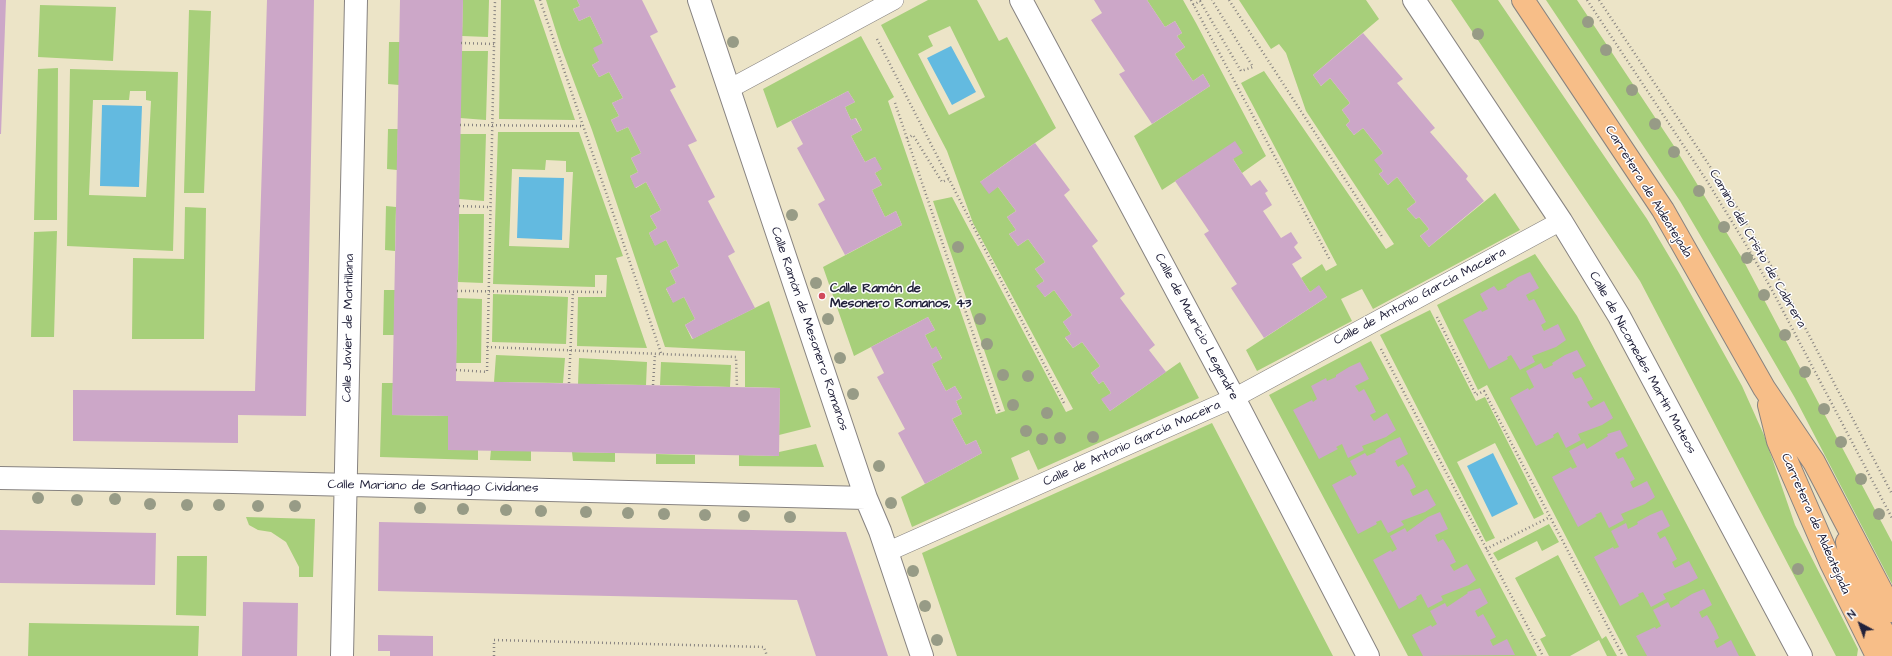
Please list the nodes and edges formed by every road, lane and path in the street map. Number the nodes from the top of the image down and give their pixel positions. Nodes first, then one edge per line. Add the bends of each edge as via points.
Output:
1 (356, 0) edge
2 (495, 0) edge
3 (540, 0) edge
4 (699, 0) edge
5 (894, 0) edge
6 (1021, 0) edge
7 (1191, 0) edge
8 (1212, 0) edge
9 (1229, 0) edge
10 (1414, 0) edge
11 (1523, 0) edge
12 (1587, 0) edge
13 (1599, 0) edge
14 (1193, 5) junction
15 (875, 37) dead end
16 (461, 43) dead end
17 (494, 44) junction
18 (729, 89) junction
19 (895, 103) dead end
20 (460, 126) dead end
21 (492, 126) junction
22 (583, 126) junction
23 (906, 138) junction
24 (949, 179) junction
25 (459, 206) dead end
26 (490, 208) junction
27 (1561, 221) junction
28 (1383, 238) dead end
29 (1330, 260) dead end
30 (457, 290) dead end
31 (488, 290) junction
32 (573, 291) junction
33 (602, 292) dead end
34 (1437, 317) dead end
35 (1378, 343) dead end
36 (487, 348) junction
37 (572, 350) junction
38 (655, 354) junction
39 (661, 354) junction
40 (456, 370) dead end
41 (569, 383) dead end
42 (653, 385) dead end
43 (737, 387) dead end
44 (1764, 388) junction
45 (1234, 398) junction
46 (1065, 405) dead end
47 (1000, 412) dead end
48 (0, 478) edge
49 (346, 485) junction
50 (1892, 494) edge
51 (866, 498) junction
52 (1842, 516) junction
53 (1550, 517) junction
54 (1892, 518) edge
55 (1486, 548) junction
56 (887, 552) junction
57 (1892, 611) edge
58 (1892, 648) edge
59 (342, 656) edge
60 (494, 656) edge
61 (767, 656) edge
62 (922, 656) edge
63 (1368, 656) edge
64 (1543, 656) edge
65 (1623, 656) edge
66 (1801, 656) edge
67 (1877, 656) edge

1 - 49 street, Calle Javier de Montillana
2 - 17 path
3 - 22 path
4 - 18 street, Calle Ramón de Mesonero Romanos
5 - 18 street
6 - 45 street, Calle de Mauricio Legendre
7 - 14 path
8 - 14 path via 1253,67 1241,71 1200,1
9 - 28 path
10 - 27 street, Calle de Nicomedes Martín Mateos
11 - 44 main road, Carretera de Aldeatejada via 1663,210
12 - 54 path, Camino del Cristo de Cabrera via 1745,243
13 - 50 path via 1735,204 1787,293
14 - 29 path
15 - 24 path
16 - 17 path
17 - 21 path
18 - 51 street, Calle Ramón de Mesonero Romanos
19 - 23 path
20 - 21 path
21 - 22 path
21 - 26 path
22 - 39 path
23 - 24 path via 913,136 942,182
23 - 47 path
24 - 46 path
25 - 26 path
26 - 31 path
27 - 45 street, Calle de Antonio García Maceira
27 - 66 street, Calle de Nicomedes Martín Mateos via 1620,316
30 - 31 path
31 - 32 path
31 - 36 path
32 - 33 path
32 - 37 path
34 - 53 path via 1476,394 1484,391
35 - 55 path
36 - 37 path
36 - 40 path via 486,372
37 - 38 path
37 - 41 path
38 - 39 path
38 - 42 path
39 - 43 path via 736,358
44 - 52 main road, Carretera de Aldeatejada via 1814,462
44 - 67 main road, Carretera de Aldeatejada via 1778,441 1831,563
45 - 56 street, Calle de Antonio García Maceira
45 - 63 street, Calle de Mauricio Legendre
48 - 49 street, Calle Mariano de Santiago Cividanes
49 - 51 street, Calle Mariano de Santiago Cividanes
49 - 59 street, Calle Javier de Montillana
51 - 56 street, Calle Ramón de Mesonero Romanos
52 - 57 main road, Carretera de Aldeatejada
52 - 58 main road via 1855,580
53 - 55 path
53 - 65 path
55 - 64 path
56 - 62 street, Calle Ramón de Mesonero Romanos
60 - 61 path via 494,640 764,647

